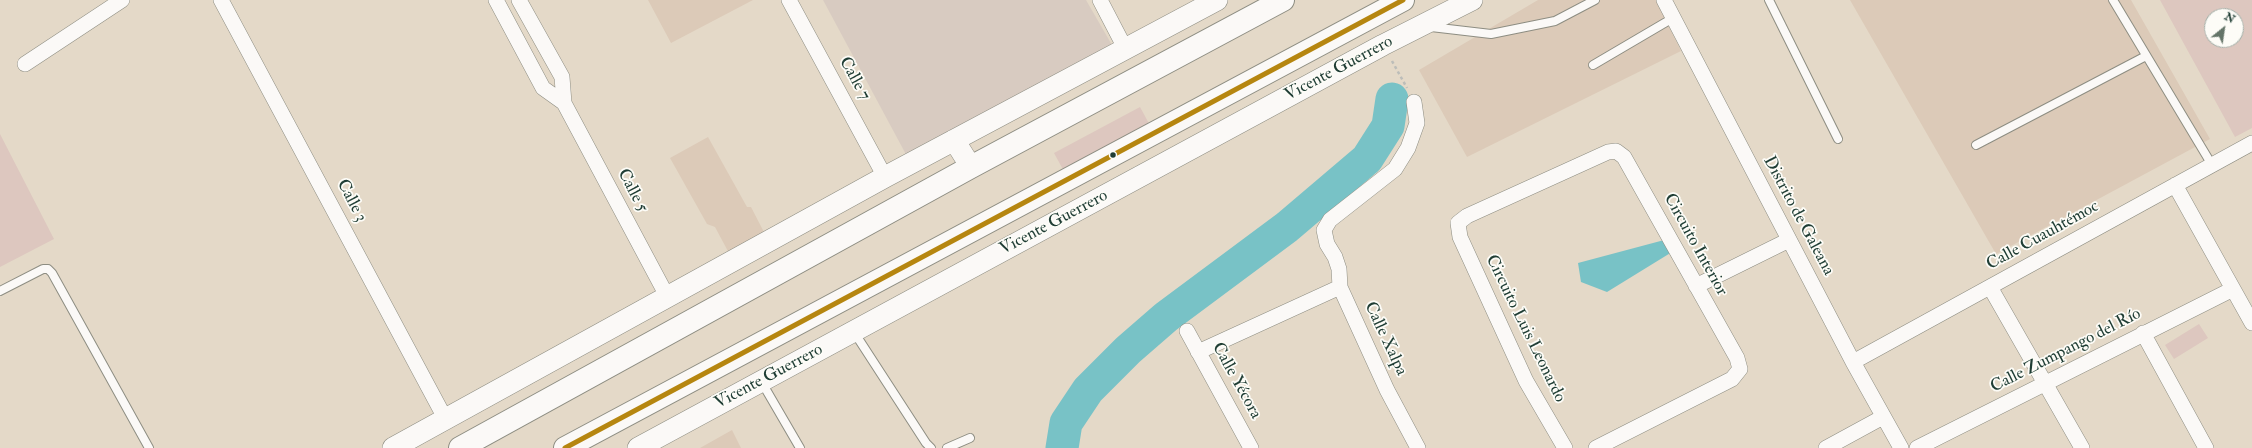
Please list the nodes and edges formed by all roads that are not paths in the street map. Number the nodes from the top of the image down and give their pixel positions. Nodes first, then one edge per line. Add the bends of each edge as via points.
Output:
1 (122, 0) edge
2 (221, 0) edge
3 (496, 0) edge
4 (519, 0) edge
5 (789, 0) edge
6 (1100, 0) edge
7 (1217, 0) edge
8 (1283, 0) edge
9 (1403, 0) edge
10 (1472, 0) edge
11 (1595, 0) edge
12 (1664, 0) edge
13 (1769, 0) edge
14 (2113, 0) edge
15 (1674, 18) junction
16 (1422, 26) junction
17 (1126, 50) junction
18 (2146, 56) junction
19 (25, 64) dead end
20 (1593, 65) dead end
21 (1414, 102) road end
22 (564, 103) junction
23 (1838, 139) dead end
24 (954, 140) junction
25 (2252, 143) edge
26 (1976, 145) dead end
27 (2212, 165) junction
28 (971, 167) junction
29 (886, 176) junction
30 (2175, 185) junction
31 (1458, 223) joint
32 (1789, 240) junction
33 (1696, 286) junction
34 (1340, 287) junction
35 (1990, 287) junction
36 (2233, 289) junction
37 (0, 291) edge
38 (667, 296) junction
39 (2252, 323) edge
40 (854, 331) junction
41 (1187, 331) dead end
42 (2143, 333) junction
43 (1198, 352) junction
44 (1853, 362) junction
45 (761, 381) junction
46 (2046, 383) junction
47 (1883, 417) junction
48 (446, 420) junction
49 (970, 438) dead end
50 (402, 446) edge
51 (149, 448) edge
52 (460, 448) edge
53 (565, 448) edge
54 (638, 448) edge
55 (800, 448) edge
56 (931, 448) edge
57 (947, 448) edge
58 (1251, 448) edge
59 (1418, 448) edge
60 (1564, 448) edge
61 (1596, 448) edge
62 (1826, 448) edge
63 (1901, 448) edge
64 (1917, 448) edge
65 (2082, 448) edge
66 (2206, 448) edge

1 - 19 street
2 - 48 street, Calle 3
3 - 22 street, Calle 5 via 543,88
4 - 22 street, Calle 5 via 562,77
5 - 29 street, Calle 7
6 - 17 street
7 - 17 main road
8 - 28 main road
9 - 53 main road
10 - 16 main road, Vicente Guerrero
11 - 16 lane via 1554,21 1491,34
12 - 15 street, Distrito de Galeana
13 - 23 lane
14 - 18 lane
15 - 20 lane
15 - 32 street, Distrito de Galeana
16 - 40 main road, Vicente Guerrero
17 - 24 main road
18 - 26 lane
18 - 27 lane
21 - 34 street, Calle Xalpa via 1417,123 1408,148 1395,169 1330,220 1324,230 1327,244 1339,269
22 - 38 street, Calle 5
24 - 28 main road
24 - 29 main road
25 - 27 street, Calle Cuauhtémoc
27 - 30 street, Calle Cuauhtémoc
28 - 52 main road
29 - 38 main road
30 - 35 street, Calle Cuauhtémoc
30 - 36 street
31 - 33 street, Circuito Interior via 1467,216 1608,152 1616,151 1624,157
31 - 60 street, Circuito Luis Leonardo via 1460,237 1526,381
32 - 33 street
32 - 44 street, Distrito de Galeana
33 - 61 street, Circuito Interior via 1737,358 1740,369 1732,379
34 - 43 street
34 - 59 street, Calle Xalpa via 1387,390
35 - 44 street, Calle Cuauhtémoc
35 - 46 street
36 - 39 street
36 - 42 street, Calle Zumpango del Río
37 - 51 lane via 43,268 52,273
38 - 48 main road
40 - 45 main road, Vicente Guerrero
40 - 56 lane
41 - 43 street, Calle Yécora
42 - 46 street, Calle Zumpango del Río
42 - 66 street
43 - 58 street, Calle Yécora
44 - 47 street, Distrito de Galeana
45 - 54 main road, Vicente Guerrero
45 - 55 lane
46 - 64 street, Calle Zumpango del Río
46 - 65 street
47 - 62 street
47 - 63 street, Distrito de Galeana
48 - 50 main road
49 - 57 lane

